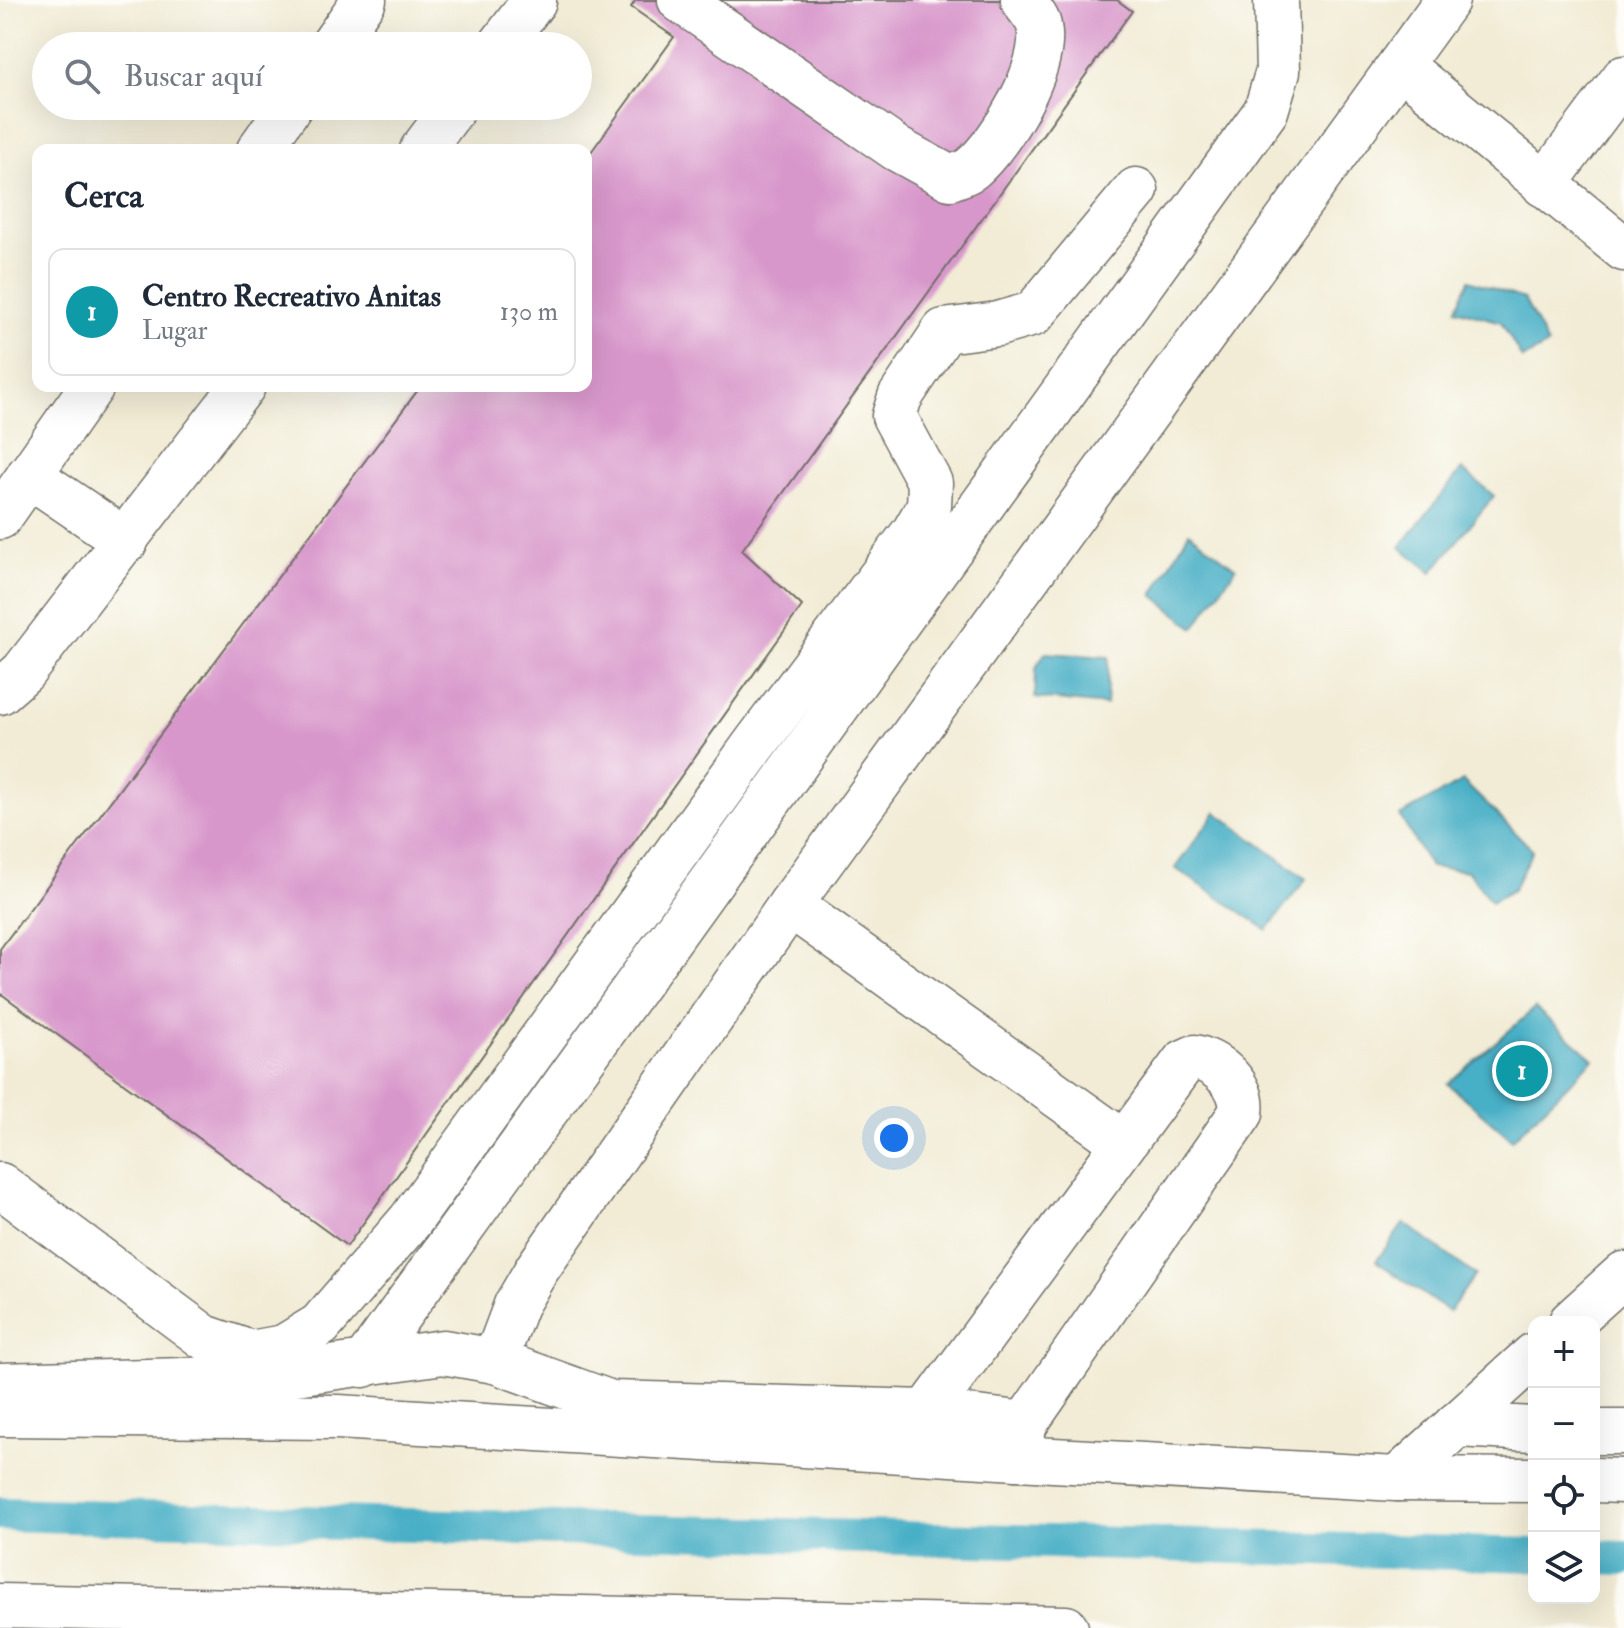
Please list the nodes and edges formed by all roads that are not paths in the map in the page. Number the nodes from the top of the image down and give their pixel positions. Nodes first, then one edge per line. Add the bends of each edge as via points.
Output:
1 (364, 0) edge
2 (680, 0) edge
3 (1023, 0) edge
4 (1276, 0) edge
5 (1447, 0) edge
6 (534, 1) edge
7 (342, 32) edge
8 (511, 32) edge
9 (1400, 65) junction
10 (1624, 78) edge
11 (280, 120) edge
12 (444, 120) edge
13 (263, 144) edge
14 (426, 144) edge
15 (1544, 185) junction
16 (1136, 190) dead end
17 (1624, 249) edge
18 (88, 392) edge
19 (238, 392) edge
20 (29, 475) junction
21 (0, 517) edge
22 (126, 541) junction
23 (0, 692) edge
24 (790, 905) junction
25 (1124, 1143) junction
26 (6, 1200) edge
27 (1624, 1274) edge
28 (1578, 1316) edge
29 (1528, 1360) edge
30 (495, 1361) junction
31 (363, 1365) junction
32 (0, 1385) edge
33 (927, 1412) junction
34 (0, 1414) edge
35 (1456, 1425) junction
36 (1528, 1429) edge
37 (1600, 1432) edge
38 (1624, 1432) edge
39 (1021, 1441) junction
40 (1397, 1479) junction
41 (1528, 1480) edge
42 (1600, 1480) edge
43 (1624, 1481) edge
44 (0, 1606) edge
45 (1066, 1628) edge

1 - 7 main road
2 - 3 main road via 897,149 950,178 970,170 1021,101 1035,66 1040,25
4 - 31 main road via 1278,71 1266,111
5 - 9 main road
6 - 8 main road
9 - 15 main road
9 - 24 main road
10 - 15 main road
11 - 13 main road
12 - 14 main road
15 - 17 main road
16 - 26 main road via 1033,314 944,331 900,397 894,416 930,483 929,506 914,532 410,1221 320,1325 284,1347 251,1353 204,1337
18 - 20 main road
19 - 22 main road
20 - 21 main road
20 - 22 main road
22 - 23 main road via 23,672
24 - 25 main road
24 - 30 main road via 537,1269 516,1305
25 - 33 main road
25 - 39 main road via 1184,1062 1195,1057 1208,1060 1243,1099 1241,1113
27 - 28 main road
29 - 35 main road
30 - 31 main road via 443,1352
30 - 33 main road via 611,1403
31 - 32 main road via 260,1378
33 - 39 main road
34 - 39 main road via 338,1417
35 - 36 main road
35 - 40 main road
37 - 38 main road
39 - 40 main road
40 - 41 main road
42 - 43 main road
44 - 45 main road

